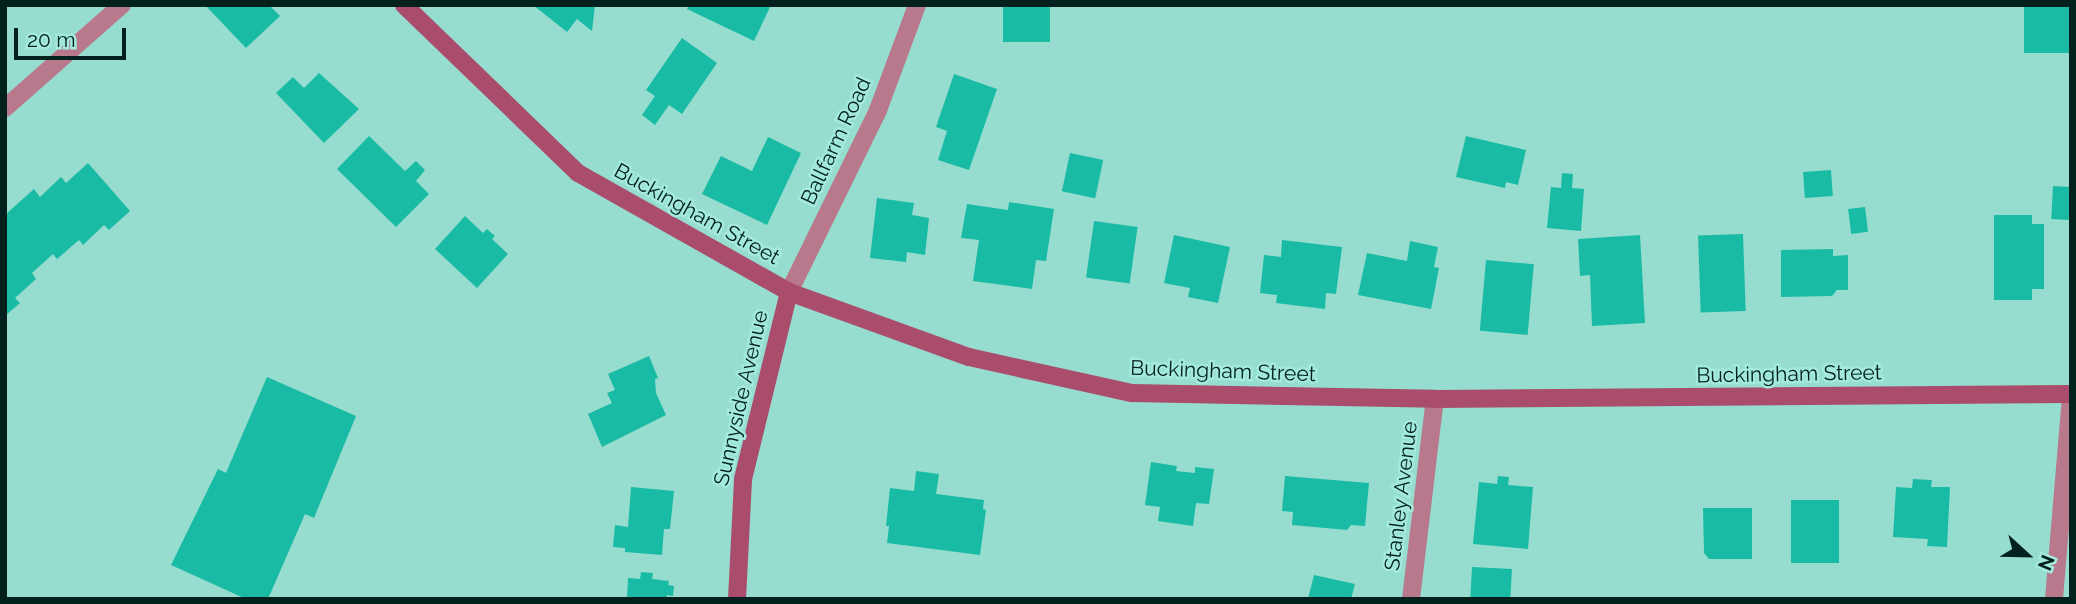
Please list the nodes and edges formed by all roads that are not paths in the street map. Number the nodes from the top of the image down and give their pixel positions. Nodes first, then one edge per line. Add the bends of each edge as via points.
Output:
1 (122, 5) edge
2 (404, 5) edge
3 (917, 5) edge
4 (5, 108) edge
5 (789, 292) junction
6 (2071, 395) edge
7 (1435, 400) junction
8 (737, 599) edge
9 (1411, 599) edge
10 (2054, 599) edge

1 - 4 street
2 - 5 main road, Buckingham Street via 578,173
3 - 5 street, Ballfarm Road via 878,110
5 - 7 main road, Buckingham Street via 969,357 1132,393
5 - 8 main road, Sunnyside Avenue via 743,479
6 - 7 main road, Buckingham Street
6 - 10 street
7 - 9 street, Stanley Avenue

